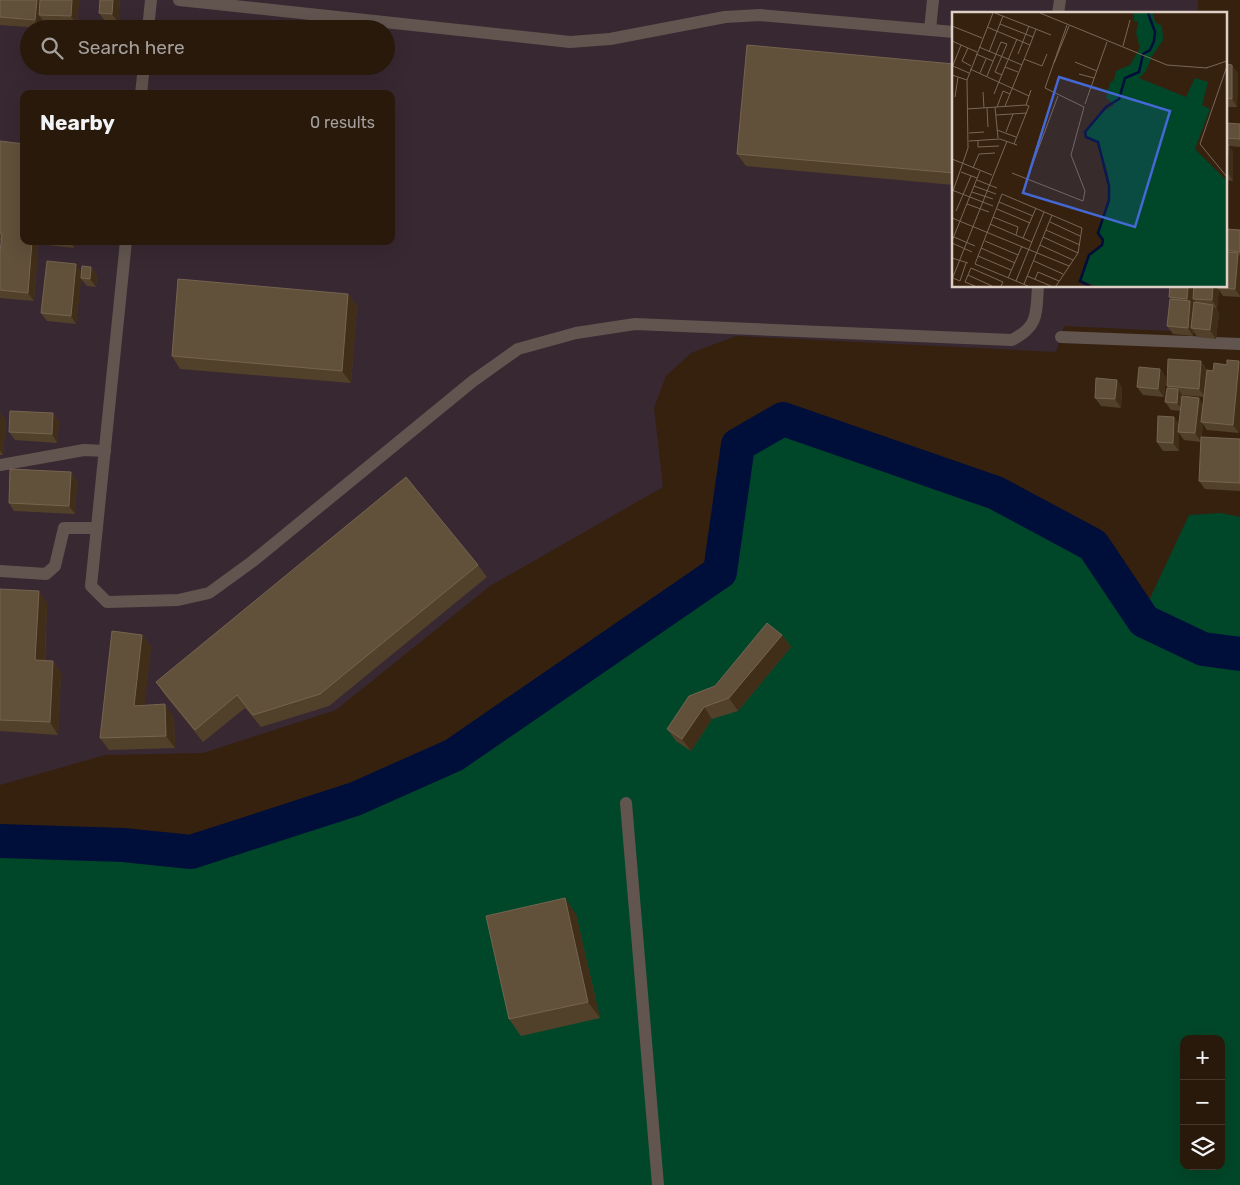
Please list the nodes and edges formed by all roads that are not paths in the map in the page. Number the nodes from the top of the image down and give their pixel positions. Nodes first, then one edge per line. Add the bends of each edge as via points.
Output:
1 (151, 0) edge
2 (179, 0) edge
3 (932, 0) edge
4 (149, 20) edge
5 (365, 20) edge
6 (395, 23) edge
7 (930, 30) junction
8 (952, 32) edge
9 (143, 75) edge
10 (141, 90) edge
11 (126, 245) edge
12 (1038, 288) edge
13 (1061, 337) dead end
14 (1240, 344) edge
15 (105, 452) junction
16 (0, 465) edge
17 (97, 528) junction
18 (0, 571) edge
19 (626, 803) dead end
20 (658, 1185) edge

1 - 4 street
2 - 5 street
3 - 7 street
6 - 7 street via 570,42 610,40 724,16 760,15
7 - 8 street
9 - 10 street
11 - 15 street
12 - 17 street via 1036,313 1028,332 1012,340 635,324 576,333 518,349 473,381 210,593 178,600 107,602 91,586
13 - 14 street
15 - 16 street via 84,450
15 - 17 street
17 - 18 street via 64,528 56,566 46,574
19 - 20 street

